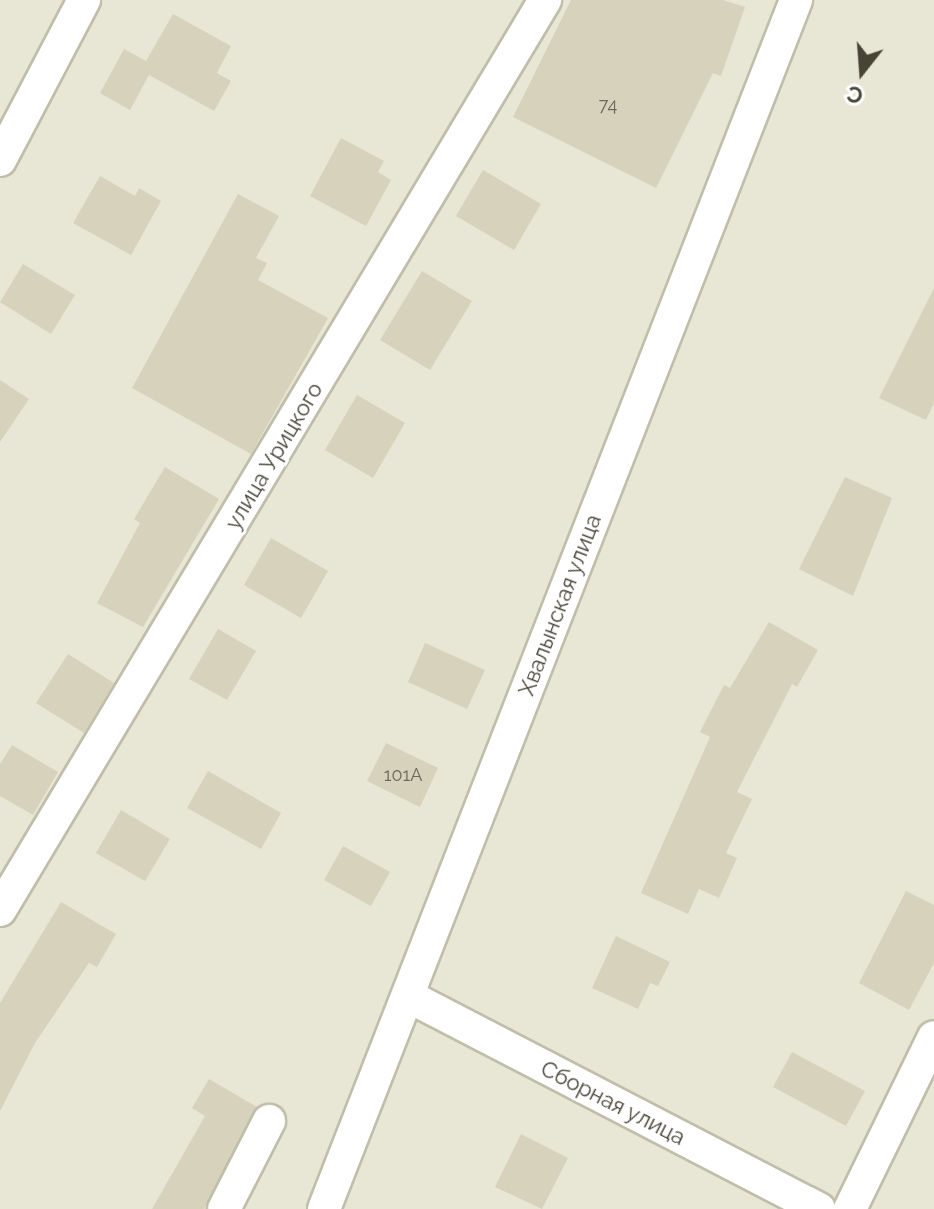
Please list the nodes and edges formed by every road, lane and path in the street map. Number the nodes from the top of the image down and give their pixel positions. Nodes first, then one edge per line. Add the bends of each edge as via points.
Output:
1 (84, 0) edge
2 (545, 0) edge
3 (796, 0) edge
4 (0, 160) edge
5 (0, 910) edge
6 (408, 996) junction
7 (934, 1037) edge
8 (269, 1121) dead end
9 (224, 1209) edge
10 (324, 1209) edge
11 (819, 1209) edge
12 (850, 1209) edge

1 - 4 street
2 - 5 street, улица Урицкого
3 - 6 street, Хвалынская улица
6 - 10 street, Хвалынская улица
6 - 11 street, Сборная улица
7 - 12 street
8 - 9 street

